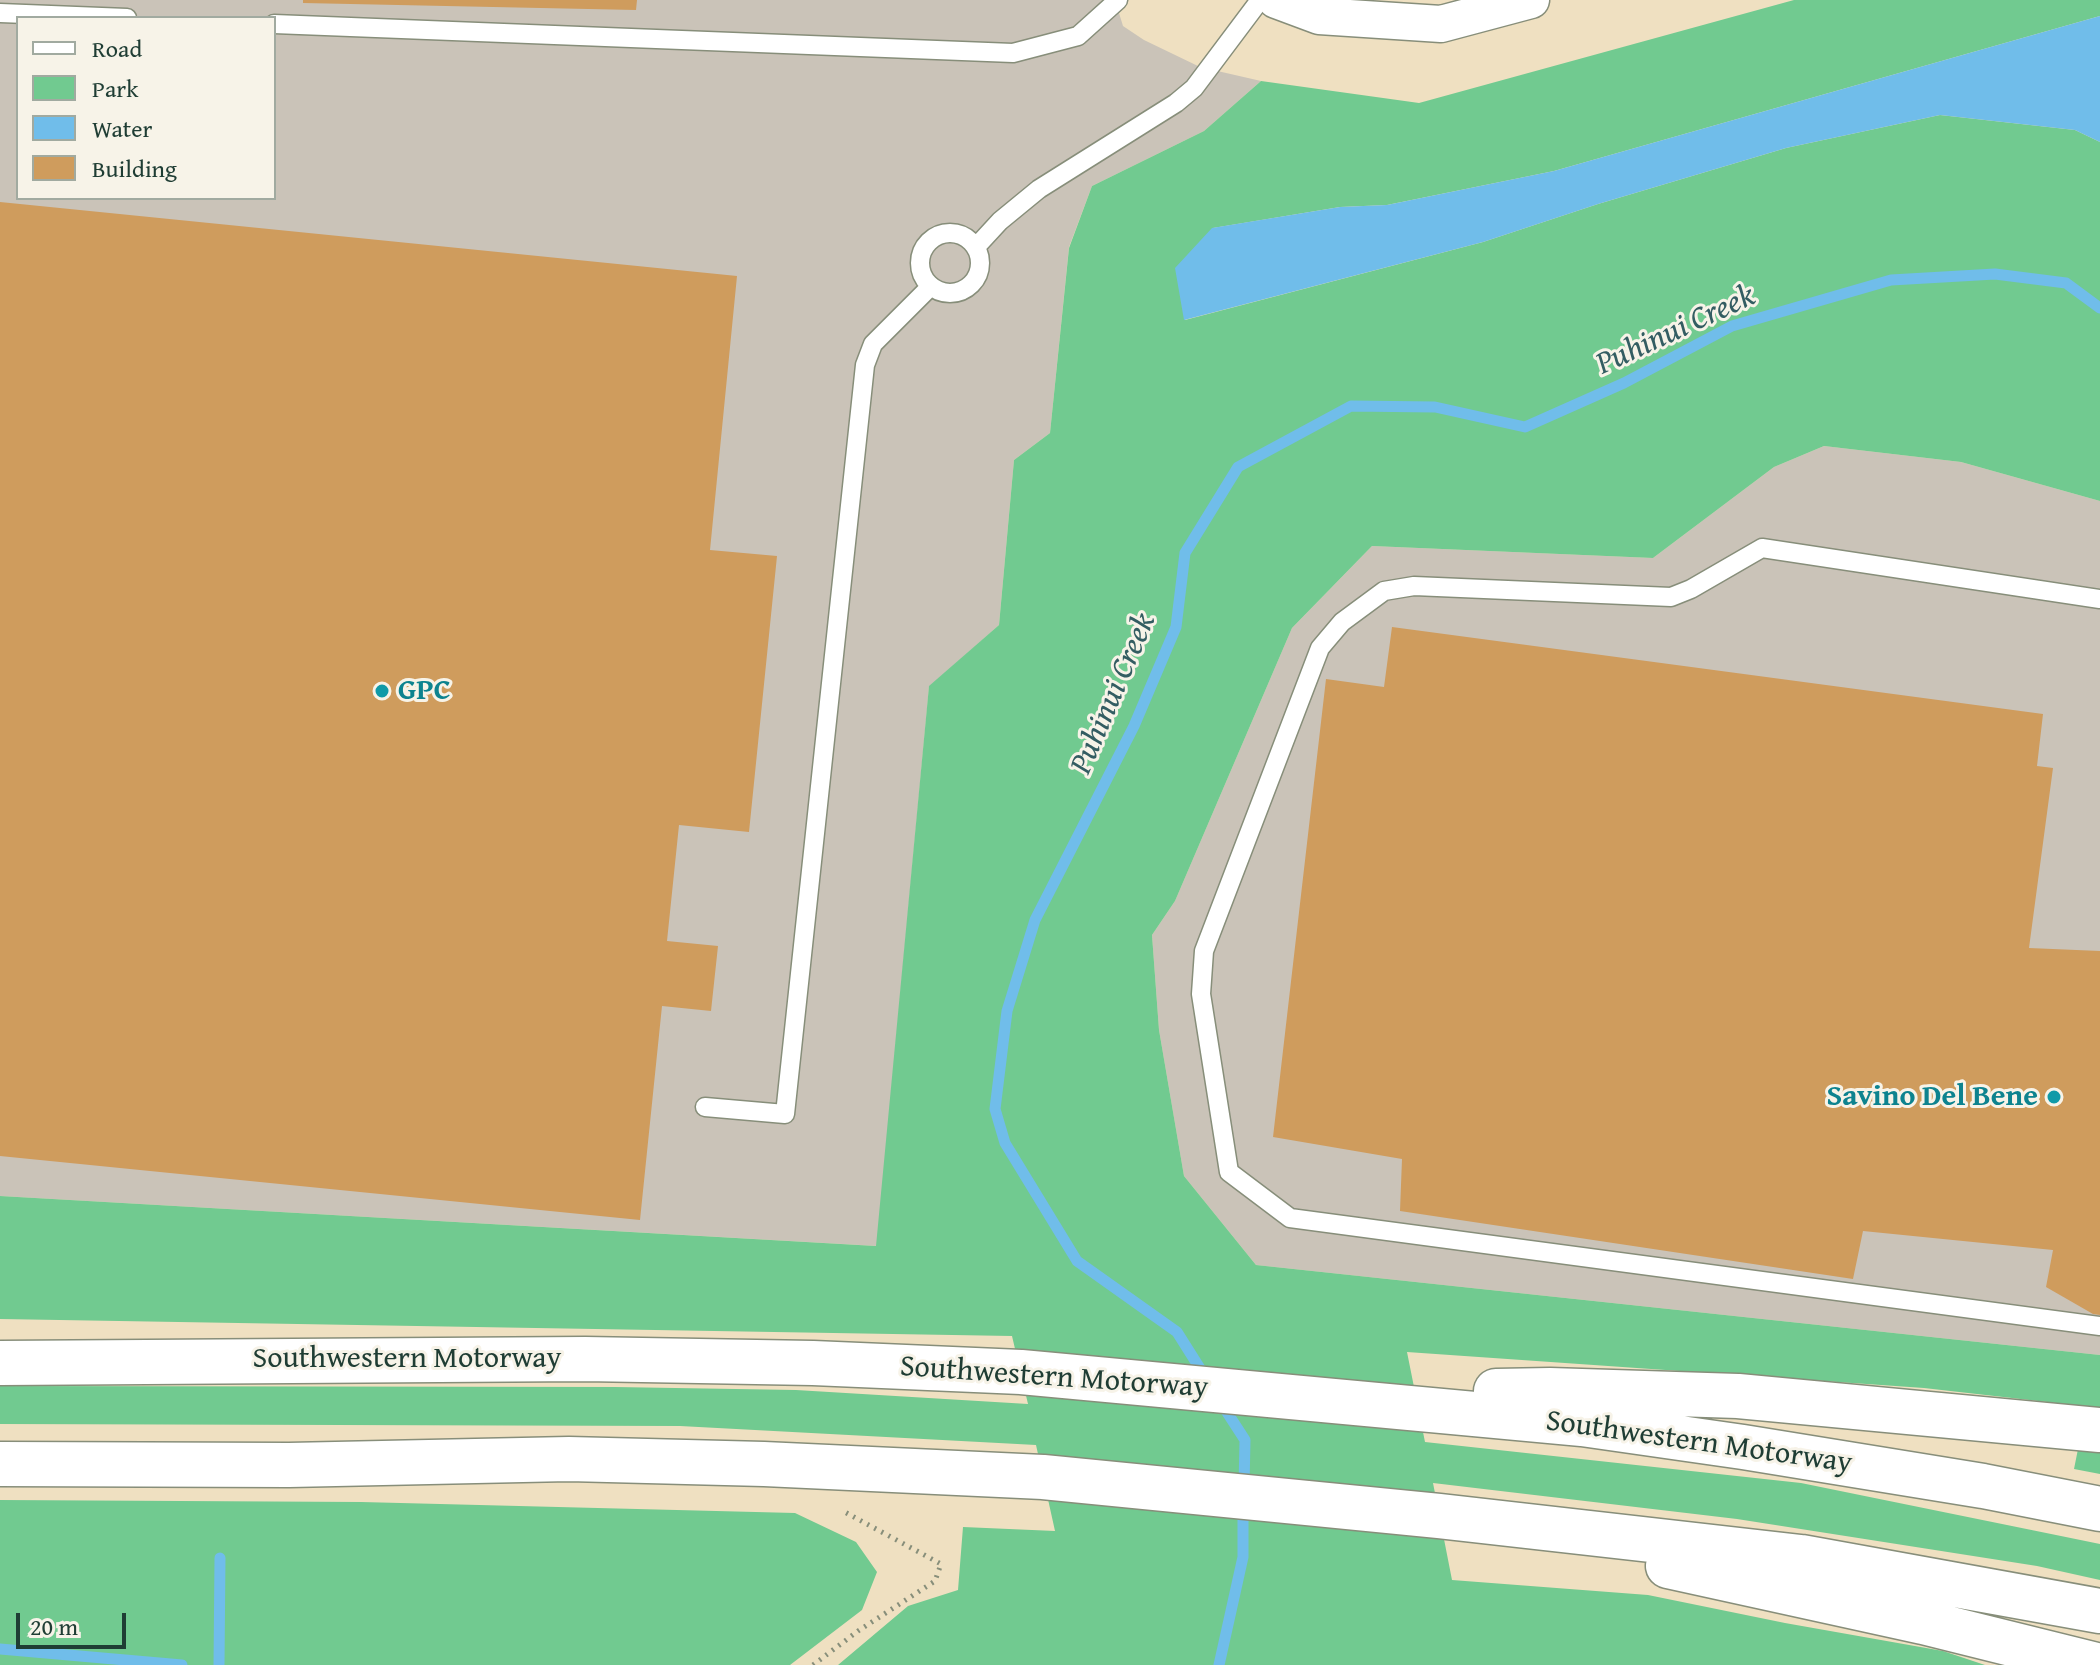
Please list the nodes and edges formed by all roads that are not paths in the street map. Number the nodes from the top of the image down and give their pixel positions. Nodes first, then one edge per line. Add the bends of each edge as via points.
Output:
1 (1118, 0) edge
2 (1260, 0) edge
3 (1276, 0) edge
4 (1531, 0) edge
5 (0, 13) edge
6 (76, 16) edge
7 (276, 24) edge
8 (976, 247) junction
9 (931, 286) junction
10 (2100, 599) edge
11 (705, 1107) dead end
12 (2100, 1326) edge
13 (0, 1363) edge
14 (1412, 1400) junction
15 (2100, 1430) edge
16 (0, 1464) edge
17 (2100, 1509) edge
18 (1439, 1516) junction
19 (2100, 1611) edge
20 (2096, 1665) edge

1 - 7 lane via 1078,36 1013,53
2 - 8 lane via 1194,88 1039,189
3 - 4 street via 1319,16 1441,24
5 - 6 lane
8 - 9 lane via 981,262 968,288 949,293
8 - 9 lane via 958,233 929,241 920,259
9 - 11 lane via 873,344 865,365 785,1114
10 - 12 lane via 1762,548 1671,597 1414,586 1384,591 1342,622 1320,648 1204,951 1201,994 1229,1172 1290,1218
13 - 14 highway, Southwestern Motorway via 813,1363
14 - 15 highway via 1550,1390 1738,1396
14 - 17 highway, Southwestern Motorway via 1743,1447
16 - 18 highway via 569,1459 764,1464 1043,1477
18 - 19 highway via 1801,1557
18 - 20 highway

